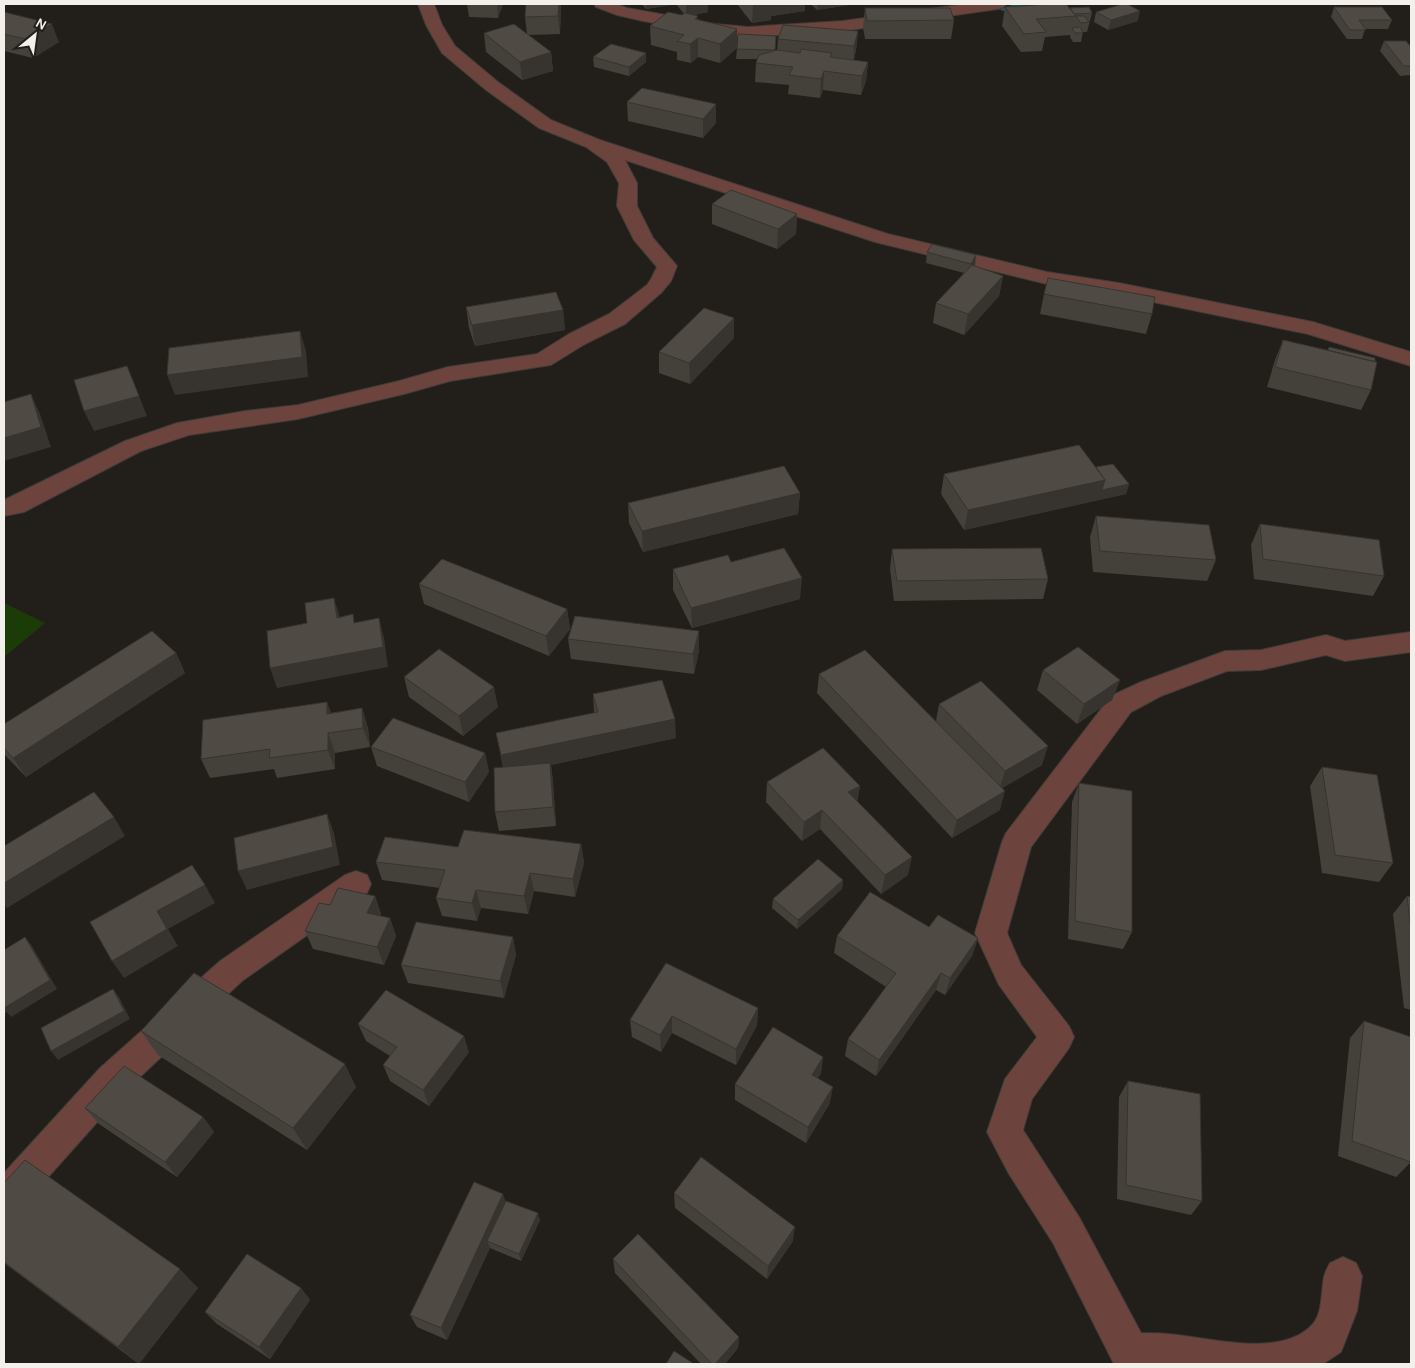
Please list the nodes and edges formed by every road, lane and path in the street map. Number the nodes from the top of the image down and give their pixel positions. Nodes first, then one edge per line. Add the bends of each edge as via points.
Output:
1 (426, 4) edge
2 (602, 4) edge
3 (998, 4) edge
4 (592, 143) junction
5 (1411, 359) edge
6 (4, 508) edge
7 (1411, 642) edge
8 (356, 884) dead end
9 (4, 1199) edge
10 (1343, 1276) dead end
11 (1132, 1358) edge

1 - 4 street via 448,49 492,86 545,124
2 - 3 street via 623,12 748,32 843,26
4 - 5 street via 882,238 1047,278 1313,328
4 - 6 street via 614,159 628,183 627,206 644,240 667,266 654,289 617,318 543,360 448,374 404,388 298,412 185,428 132,446 16,506
7 - 11 street via 1345,652 1326,645 1260,660 1225,661 1128,700 1121,704 1017,842 991,932 1010,975 1057,1037 1017,1091 1006,1132 1066,1230
8 - 9 street via 231,971 112,1080
10 - 11 street via 1338,1311 1327,1338 1301,1356 1260,1364 1168,1353

